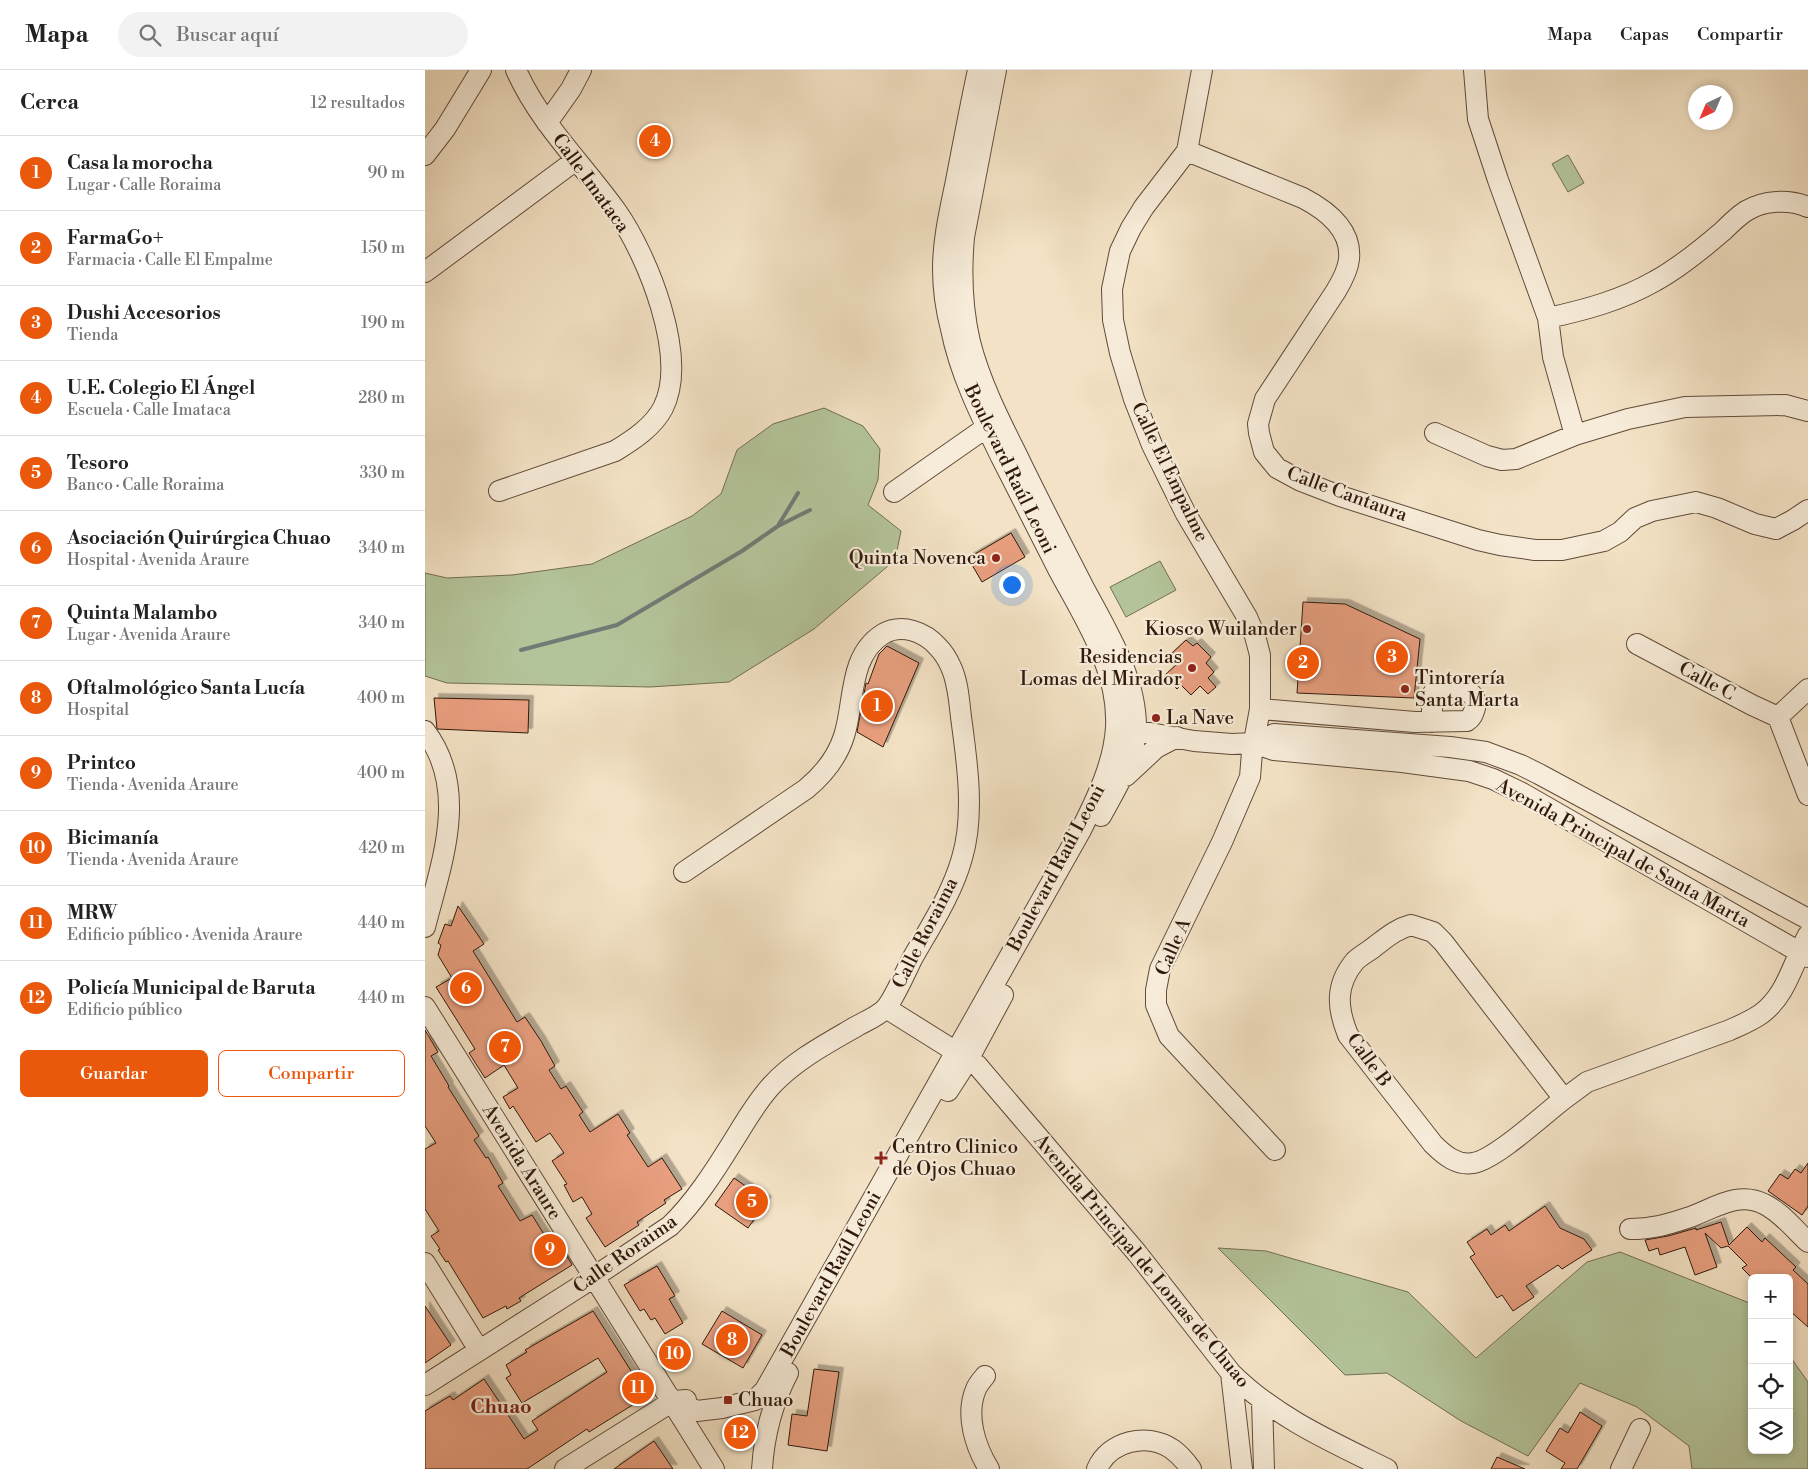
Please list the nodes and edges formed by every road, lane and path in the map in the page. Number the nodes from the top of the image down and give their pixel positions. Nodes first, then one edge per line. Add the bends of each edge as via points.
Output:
1 (481, 70) edge
2 (516, 70) edge
3 (581, 70) edge
4 (978, 70) edge
5 (996, 70) edge
6 (1202, 70) edge
7 (1474, 70) edge
8 (547, 123) junction
9 (1187, 151) junction
10 (425, 155) edge
11 (576, 160) junction
12 (1808, 207) edge
13 (425, 272) edge
14 (1548, 318) junction
15 (1808, 411) edge
16 (987, 427) junction
17 (1435, 433) dead end
18 (1575, 435) junction
19 (499, 491) dead end
20 (893, 492) dead end
21 (1808, 510) edge
22 (1637, 644) dead end
23 (1808, 689) edge
24 (1260, 709) junction
25 (1778, 717) junction
26 (1116, 727) junction
27 (1136, 729) junction
28 (425, 731) edge
29 (1177, 737) junction
30 (1254, 743) junction
31 (1415, 744) junction
32 (1119, 782) junction
33 (1808, 795) edge
34 (684, 872) dead end
35 (1808, 919) edge
36 (425, 927) edge
37 (1805, 948) edge
38 (425, 1007) edge
39 (886, 1008) junction
40 (961, 1056) junction
41 (1563, 1099) junction
42 (1275, 1150) dead end
43 (1630, 1229) dead end
44 (1808, 1242) edge
45 (425, 1263) edge
46 (595, 1277) junction
47 (479, 1350) junction
48 (1231, 1372) junction
49 (985, 1376) dead end
50 (425, 1385) edge
51 (673, 1401) junction
52 (1262, 1401) junction
53 (1640, 1429) dead end
54 (565, 1469) edge
55 (715, 1469) edge
56 (762, 1469) edge
57 (989, 1469) edge
58 (1097, 1469) edge
59 (1191, 1469) edge
60 (1242, 1469) edge
61 (1264, 1469) edge
62 (1387, 1469) edge
63 (1621, 1469) edge

1 - 10 street
2 - 8 street, Calle Imataca
3 - 8 street
4 - 16 street, Boulevard Raúl Leoni via 945,237 943,270 946,302 959,360
5 - 27 street, Boulevard Raúl Leoni via 964,237 963,293 970,340 979,373 1005,430 1123,667 1132,697
6 - 9 street
7 - 14 street via 1478,119
8 - 11 street, Calle Imataca
9 - 21 street, Calle Cantaura via 1321,207 1333,217 1348,243 1345,275 1265,399 1260,414 1258,424 1264,452 1277,468 1288,475 1340,496 1478,540 1535,550 1562,550 1604,540 1620,532 1635,518 1696,502 1755,524 1777,528
9 - 24 street, Calle El Empalme via 1144,207 1120,251 1112,289 1113,320 1119,353 1152,445 1186,514 1255,636 1260,655
11 - 13 street
11 - 19 street, Calle Imataca via 617,213 642,258 659,301 672,359 671,382 663,408 633,440 615,451
12 - 14 street via 1781,202 1747,210 1657,280 1586,309
14 - 18 street via 1553,357
15 - 18 street via 1785,405 1685,407
16 - 20 street
16 - 26 street, Boulevard Raúl Leoni via 1099,647 1110,677
17 - 18 street via 1502,460 1516,459
22 - 25 street, Calle C
23 - 25 street
24 - 30 street, Calle El Empalme
24 - 31 street via 1423,722
25 - 33 street
26 - 27 street, Avenida Principal de Santa Marta
26 - 40 street, Boulevard Raúl Leoni via 1105,778 1090,812
27 - 29 street, Avenida Principal de Santa Marta
27 - 32 street, Boulevard Raúl Leoni
28 - 36 street via 446,774 449,821
29 - 30 street, Avenida Principal de Santa Marta
29 - 32 street via 1146,755
30 - 31 street, Avenida Principal de Santa Marta via 1274,734
30 - 37 street, Avenida Principal de Santa Marta via 1275,750 1447,767 1493,779
30 - 42 street, Calle A via 1250,777 1160,969 1156,1005 1169,1036
31 - 35 street, Avenida Principal de Santa Marta via 1486,752 1521,765
32 - 40 street, Boulevard Raúl Leoni
34 - 39 street, Calle Roraima via 822,776 843,738 856,671 873,641 899,628 930,638 951,666 957,685 965,748 967,828 963,857 950,890
37 - 41 street, Calle B via 1776,999 1751,1021 1587,1082
38 - 46 street, Avenida Araure
39 - 40 street, Avenida Principal de Lomas de Chuao
39 - 46 street, Calle Roraima via 795,1065 773,1084 709,1179 678,1218 660,1234
40 - 48 street, Avenida Principal de Lomas de Chuao via 977,1066 1137,1253
40 - 51 street, Boulevard Raúl Leoni via 774,1375 744,1391
40 - 56 street, Boulevard Raúl Leoni via 958,1075 783,1382 765,1439
41 - 41 street, Calle B via 1433,932 1411,925 1398,929 1356,961 1347,975 1339,1005 1348,1034 1433,1144 1452,1160 1474,1163 1494,1154
43 - 44 street via 1652,1229 1719,1203 1742,1200 1764,1203
45 - 47 street
46 - 47 street, Calle Roraima
46 - 51 street, Avenida Araure
47 - 50 street, Calle Roraima
48 - 52 street, Avenida Principal de Lomas de Chuao
48 - 60 street
49 - 57 street via 976,1389 972,1411 973,1434
51 - 54 street
51 - 55 street, Avenida Araure
52 - 61 street
52 - 62 street, Avenida Principal de Lomas de Chuao
53 - 63 street
58 - 59 street via 1112,1449 1134,1440 1171,1448

